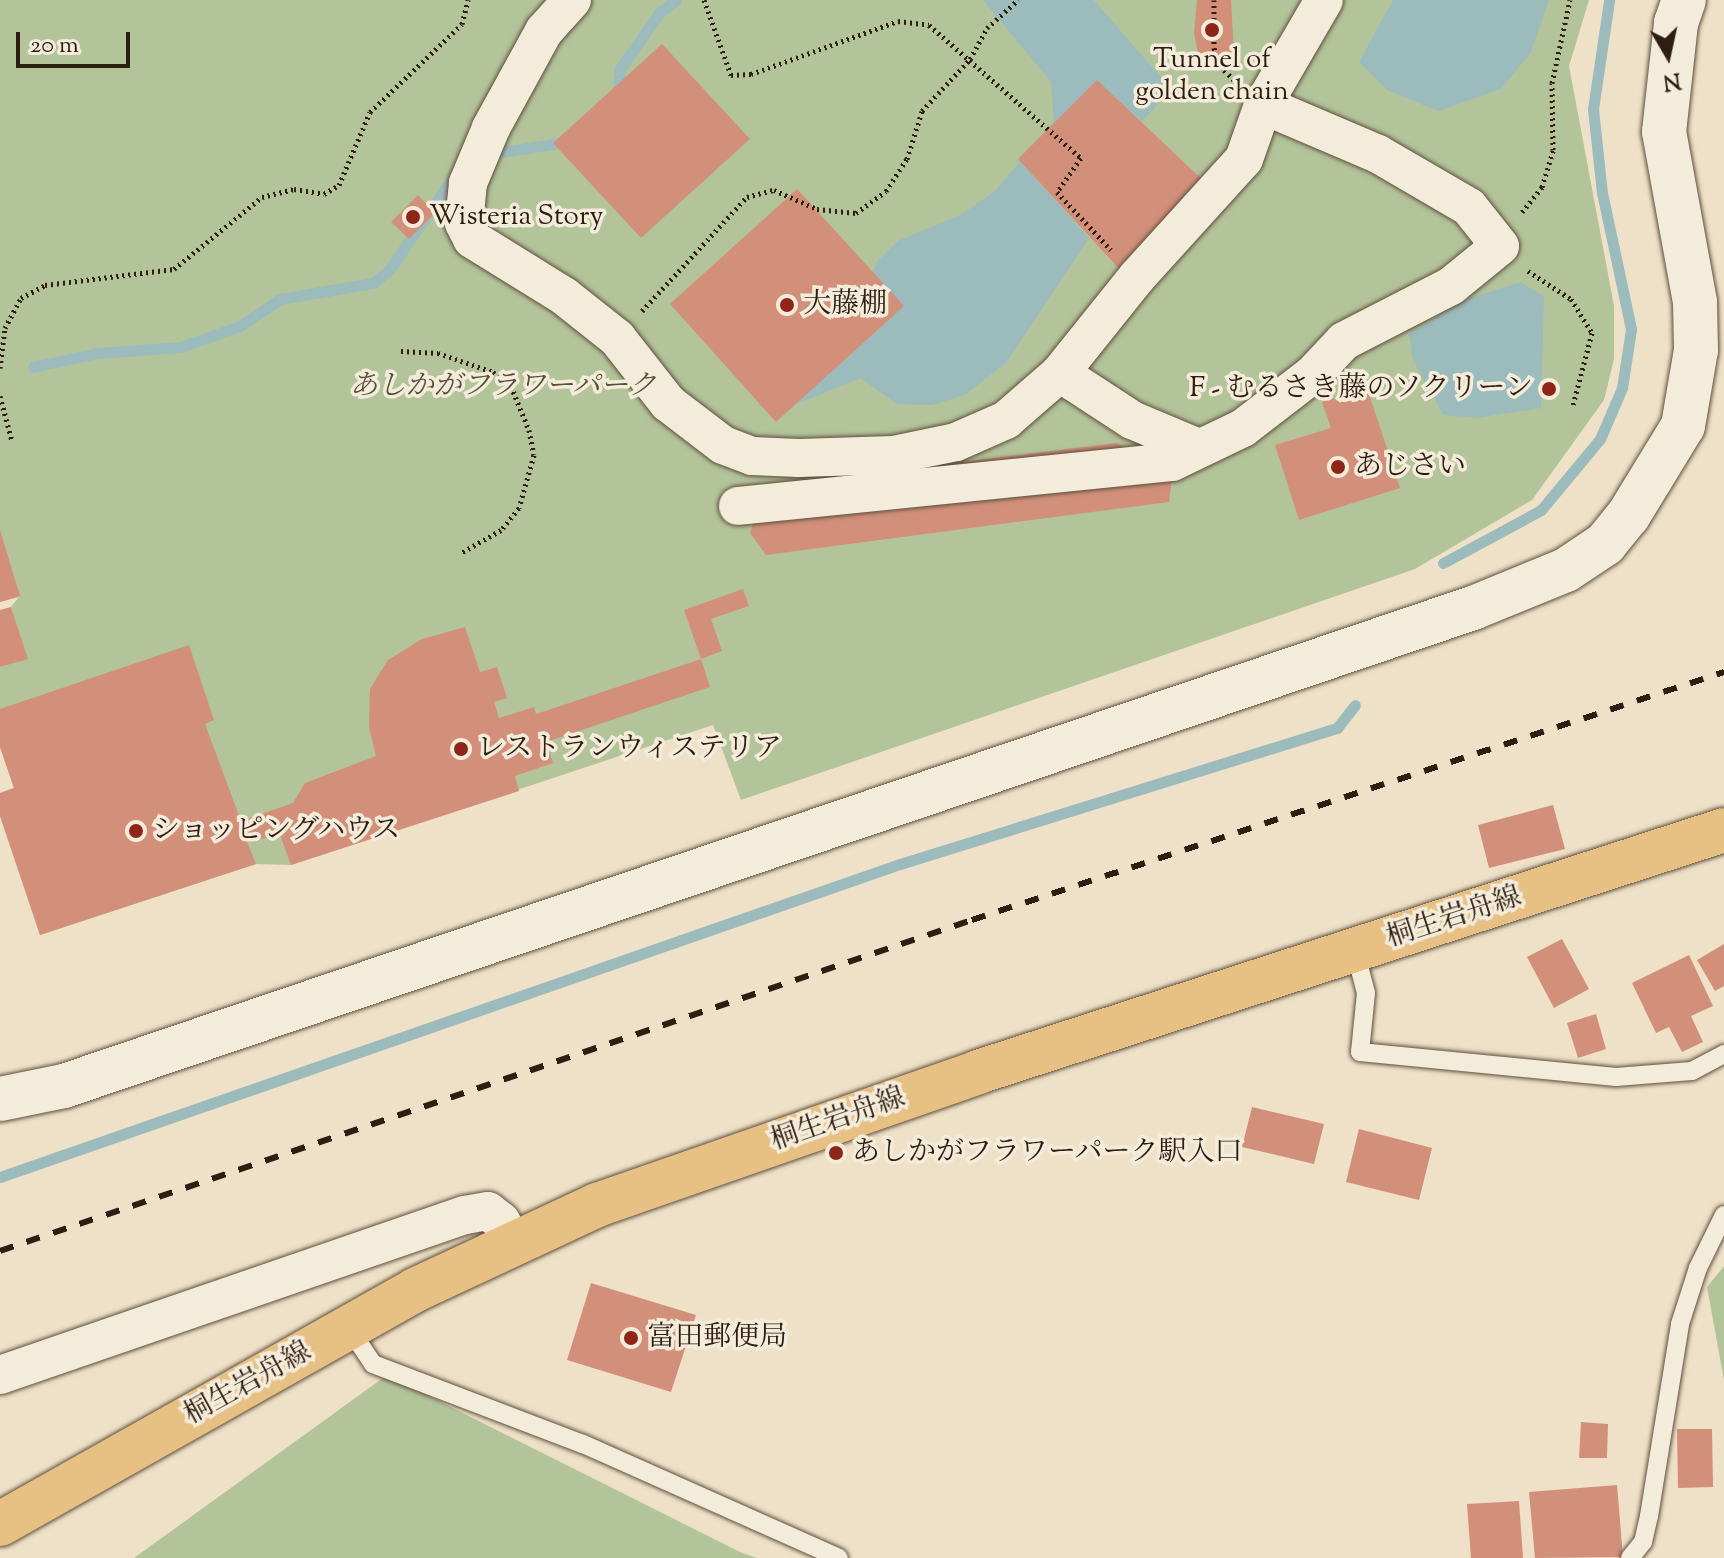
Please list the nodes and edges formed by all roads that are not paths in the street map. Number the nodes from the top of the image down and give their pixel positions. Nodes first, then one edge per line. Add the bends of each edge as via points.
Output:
1 (572, 0) edge
2 (1324, 0) edge
3 (1684, 0) edge
4 (1263, 105) junction
5 (1060, 373) junction
6 (1707, 390) edge
7 (1199, 448) junction
8 (752, 456) junction
9 (1724, 830) edge
10 (1355, 951) junction
11 (1724, 1054) edge
12 (64, 1086) junction
13 (0, 1099) edge
14 (0, 1116) edge
15 (1724, 1215) edge
16 (513, 1243) junction
17 (349, 1328) junction
18 (0, 1375) edge
19 (0, 1524) edge
20 (839, 1558) edge
21 (1630, 1558) edge

1 - 8 street via 544,31 491,128 462,212 472,239 564,296 617,338 668,403 723,445
2 - 4 street
3 - 6 street via 1676,23 1664,132
4 - 5 street via 1244,159 1137,277
4 - 7 street via 1378,154 1469,207 1500,246 1451,286 1344,341 1313,374 1243,428
5 - 7 street via 1132,420
5 - 8 street via 1006,420 956,442 893,455
6 - 12 street via 1605,544 1553,575 1473,608
7 - 8 street via 1172,462 731,515
9 - 10 main road, 桐生岩舟線
10 - 11 lane via 1366,993 1360,1052 1616,1077 1692,1071
10 - 16 main road, 桐生岩舟線 via 736,1154
12 - 13 street
12 - 14 street
15 - 21 lane via 1698,1268 1680,1324 1649,1516 1643,1542
16 - 17 main road, 桐生岩舟線
16 - 18 street via 501,1221 488,1211 465,1215
17 - 19 main road, 桐生岩舟線
17 - 20 lane via 373,1364 583,1444

